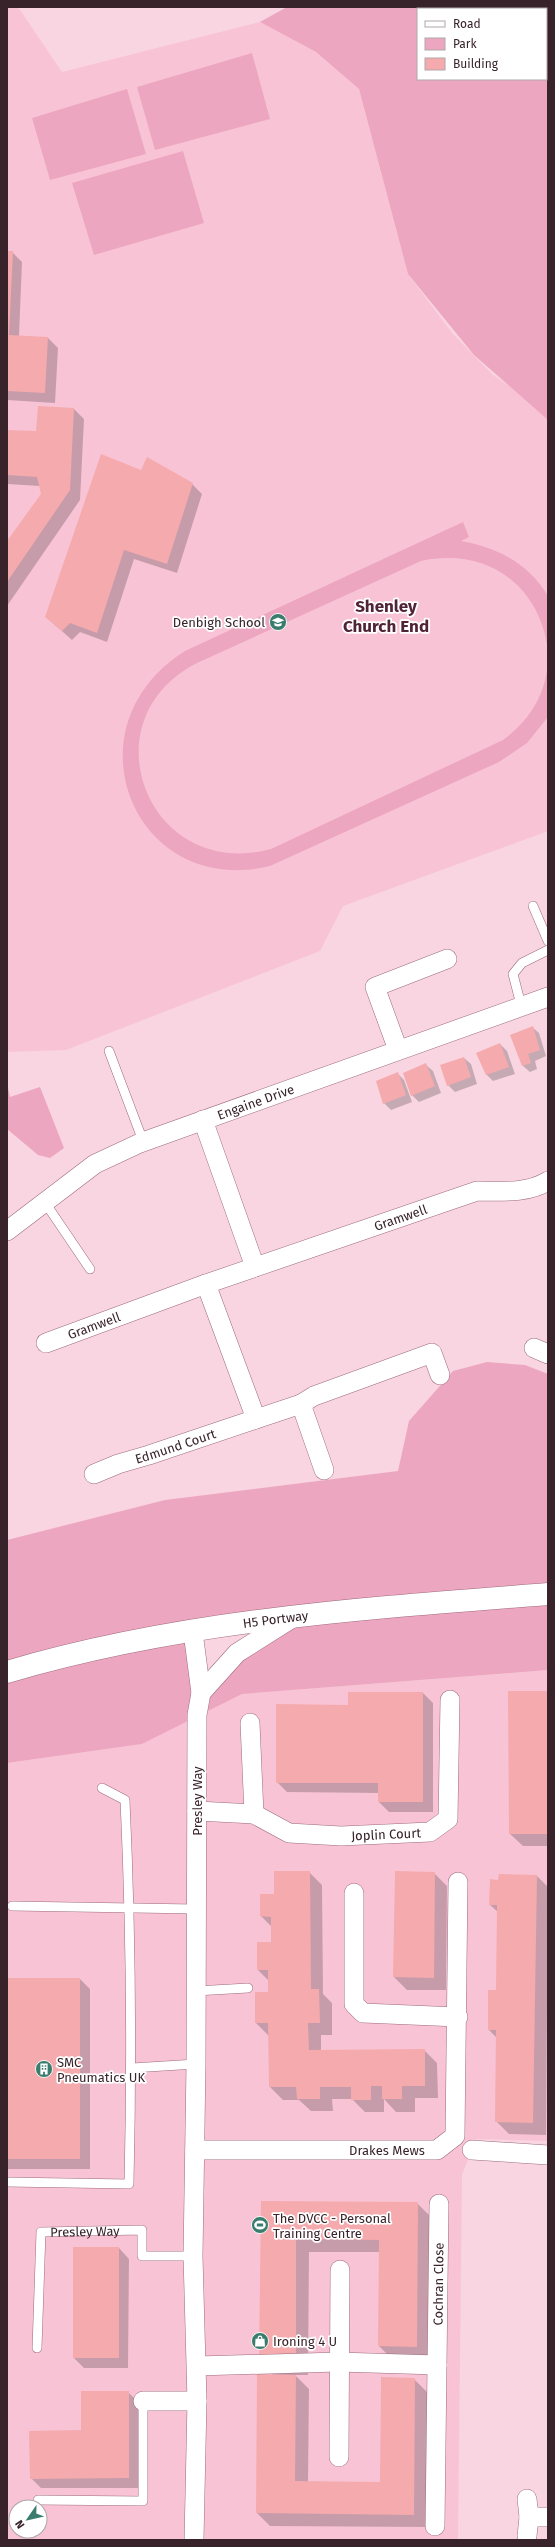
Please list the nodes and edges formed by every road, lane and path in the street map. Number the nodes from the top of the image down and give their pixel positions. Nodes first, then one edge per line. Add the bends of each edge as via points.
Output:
1 (533, 906) dead end
2 (548, 941) edge
3 (548, 950) edge
4 (448, 959) dead end
5 (548, 997) edge
6 (522, 1005) junction
7 (398, 1050) junction
8 (109, 1051) dead end
9 (203, 1120) junction
10 (143, 1142) junction
11 (548, 1181) edge
12 (44, 1201) junction
13 (7, 1231) edge
14 (255, 1267) junction
15 (90, 1269) dead end
16 (206, 1284) junction
17 (46, 1343) dead end
18 (440, 1375) dead end
19 (301, 1404) junction
20 (256, 1419) junction
21 (324, 1470) dead end
22 (94, 1474) dead end
23 (548, 1594) edge
24 (295, 1616) junction
25 (193, 1632) junction
26 (7, 1672) edge
27 (201, 1693) junction
28 (450, 1700) dead end
29 (250, 1723) dead end
30 (102, 1788) dead end
31 (198, 1811) junction
32 (254, 1814) junction
33 (458, 1882) dead end
34 (354, 1893) dead end
35 (12, 1906) dead end
36 (130, 1907) junction
37 (195, 1909) junction
38 (248, 1988) dead end
39 (195, 1991) junction
40 (458, 2017) junction
41 (196, 2064) junction
42 (132, 2068) junction
43 (194, 2150) junction
44 (472, 2150) dead end
45 (548, 2155) edge
46 (7, 2182) edge
47 (438, 2204) dead end
48 (193, 2256) junction
49 (340, 2270) dead end
50 (37, 2348) dead end
51 (338, 2362) junction
52 (437, 2365) junction
53 (197, 2366) junction
54 (143, 2401) joint
55 (198, 2401) junction
56 (339, 2456) dead end
57 (48, 2500) edge
58 (548, 2517) edge
59 (435, 2526) dead end
60 (527, 2536) dead end
61 (194, 2540) edge

1 - 2 lane
3 - 6 lane via 522,963 514,974
4 - 7 street via 375,987
5 - 6 street, Engaine Drive
6 - 7 street, Engaine Drive
7 - 9 street, Engaine Drive
8 - 10 lane
9 - 10 street, Engaine Drive
9 - 14 street
10 - 12 street, Engaine Drive via 95,1164
11 - 14 street, Gramwell via 540,1186 515,1191 477,1191
12 - 13 street, Engaine Drive
12 - 15 lane
14 - 16 street, Gramwell
16 - 17 street, Gramwell
16 - 20 street
18 - 19 street, Edmund Court via 430,1347 314,1396
19 - 20 street, Edmund Court
19 - 21 street
20 - 22 street, Edmund Court
23 - 24 street, H5 Portway
24 - 25 street, H5 Portway
24 - 27 street via 237,1652
25 - 26 street, H5 Portway via 109,1646
25 - 27 street, Presley Way
27 - 31 street, Presley Way via 197,1715
28 - 32 street, Joplin Court via 448,1819 430,1832 341,1836 289,1833
29 - 32 street
30 - 36 lane via 125,1800
31 - 32 street, Joplin Court
31 - 37 street, Presley Way
33 - 40 street, Drakes Mews
34 - 40 street via 354,2004 363,2013
35 - 36 lane
36 - 37 lane
36 - 42 lane
37 - 39 street, Presley Way
38 - 39 lane
39 - 41 street, Presley Way
40 - 43 street, Drakes Mews via 455,2136 437,2150
41 - 42 lane
41 - 43 street, Presley Way
42 - 46 lane via 129,2184
43 - 48 street, Presley Way
44 - 45 street
47 - 52 street, Cochran Close
48 - 50 lane, Presley Way via 142,2256 142,2230 41,2232
48 - 53 street, Presley Way
49 - 51 street
51 - 52 street
51 - 53 street
51 - 56 street
52 - 59 street, Cochran Close
53 - 55 street, Presley Way
54 - 55 street
54 - 57 lane via 143,2501
55 - 61 street, Presley Way
58 - 60 street via 528,2508

